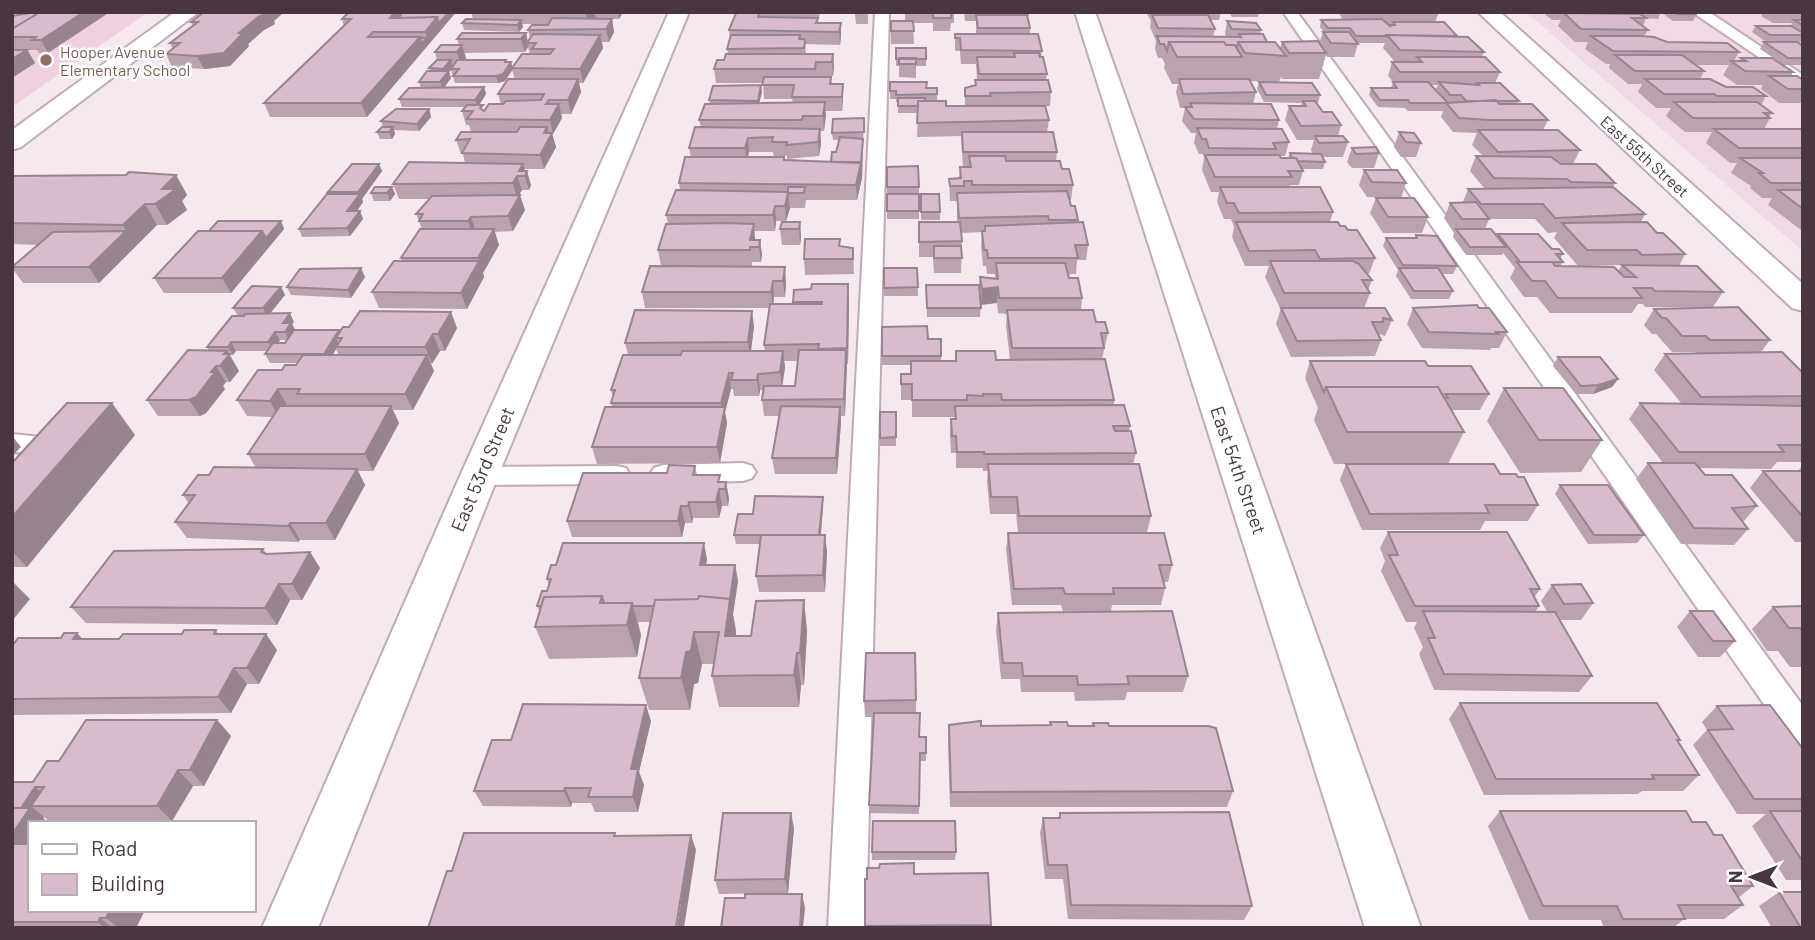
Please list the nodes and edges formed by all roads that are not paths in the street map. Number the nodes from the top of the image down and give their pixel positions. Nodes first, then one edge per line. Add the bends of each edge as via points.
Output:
1 (189, 12) edge
2 (679, 12) edge
3 (882, 12) edge
4 (1085, 12) edge
5 (1290, 12) edge
6 (1488, 12) edge
7 (1699, 12) edge
8 (1803, 82) edge
9 (12, 142) edge
10 (1803, 301) edge
11 (12, 443) edge
12 (743, 472) dead end
13 (479, 476) junction
14 (12, 489) edge
15 (1803, 733) edge
16 (290, 928) edge
17 (847, 928) edge
18 (1393, 928) edge

1 - 9 street
2 - 13 street, East 53rd Street
3 - 17 lane
4 - 18 street, East 54th Street
5 - 15 lane
6 - 10 street, East 55th Street
7 - 8 lane
11 - 14 lane via 54,445
12 - 13 lane
13 - 16 street, East 53rd Street

